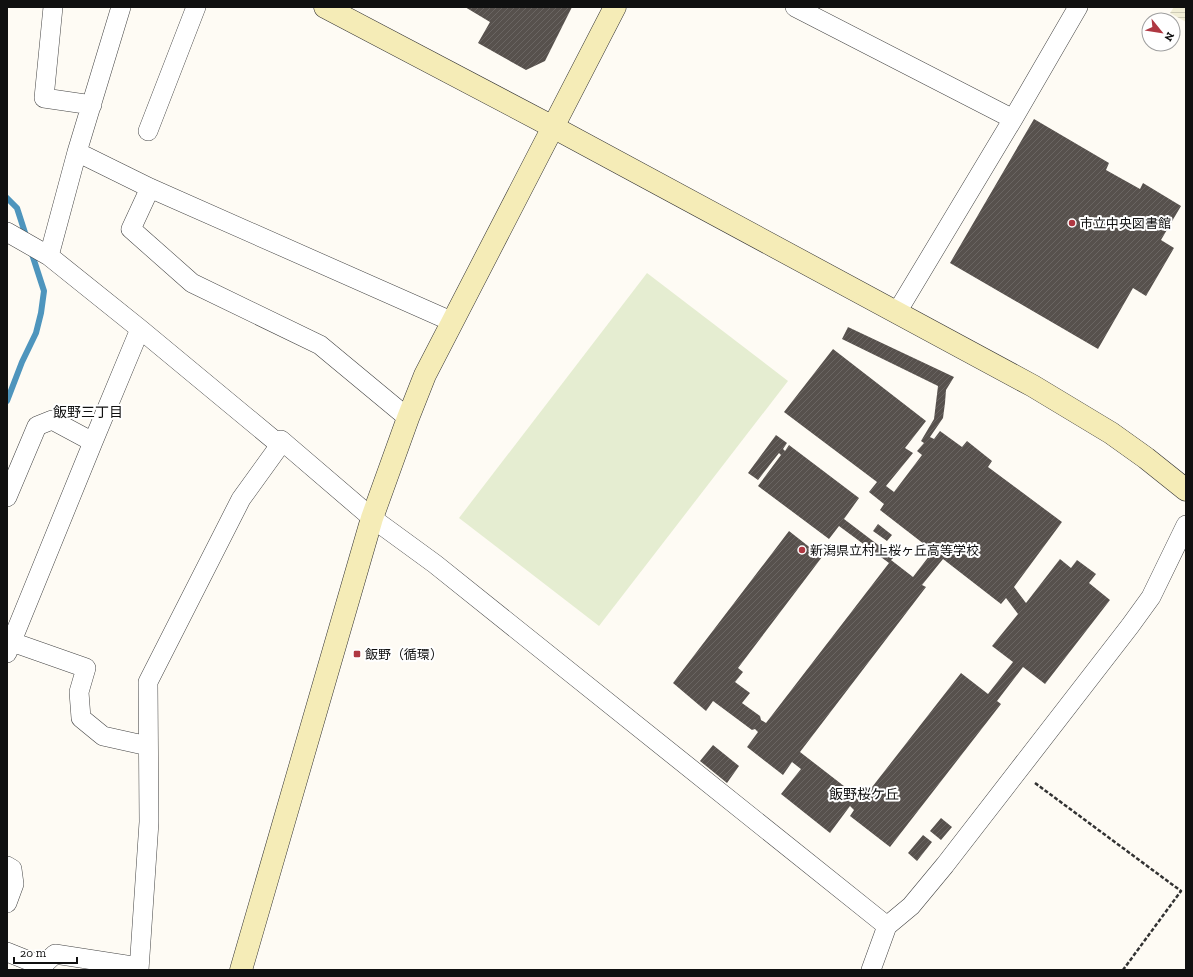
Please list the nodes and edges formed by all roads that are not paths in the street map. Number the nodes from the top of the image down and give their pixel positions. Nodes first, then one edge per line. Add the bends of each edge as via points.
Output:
1 (53, 7) edge
2 (121, 7) edge
3 (196, 7) edge
4 (325, 7) edge
5 (616, 7) edge
6 (795, 7) edge
7 (1078, 7) edge
8 (92, 105) junction
9 (1013, 119) junction
10 (553, 127) junction
11 (148, 130) dead end
12 (77, 152) junction
13 (150, 188) junction
14 (7, 232) edge
15 (49, 256) junction
16 (897, 312) junction
17 (453, 322) junction
18 (140, 329) junction
19 (408, 418) junction
20 (93, 442) junction
21 (280, 445) junction
22 (1186, 490) edge
23 (7, 497) edge
24 (372, 518) junction
25 (1186, 525) edge
26 (9, 647) edge
27 (148, 746) junction
28 (7, 866) edge
29 (7, 903) edge
30 (887, 926) junction
31 (7, 952) edge
32 (139, 969) edge
33 (241, 970) edge
34 (871, 970) edge

1 - 8 street via 44,98
2 - 8 street
3 - 11 street
4 - 10 street
5 - 10 street
6 - 9 street
7 - 9 street
8 - 12 street
9 - 16 street
10 - 16 street
10 - 17 street
12 - 13 street
12 - 15 street
13 - 17 street
13 - 19 street via 131,229 192,283 320,345
14 - 15 street
15 - 18 street
16 - 22 street via 1033,386 1111,433
17 - 19 street via 425,375
18 - 20 street
18 - 21 street
19 - 24 street
20 - 23 street via 52,420 37,426
20 - 26 street
21 - 24 street via 281,440
21 - 27 street via 242,499 148,682
24 - 30 street via 436,564
24 - 33 street
25 - 30 street via 1151,597 1130,626 945,865 911,906
26 - 27 street via 86,668 80,692 81,718 103,736
27 - 32 street via 149,822
28 - 29 street via 12,869 14,884
30 - 34 street
31 - 32 street via 42,966 55,954

